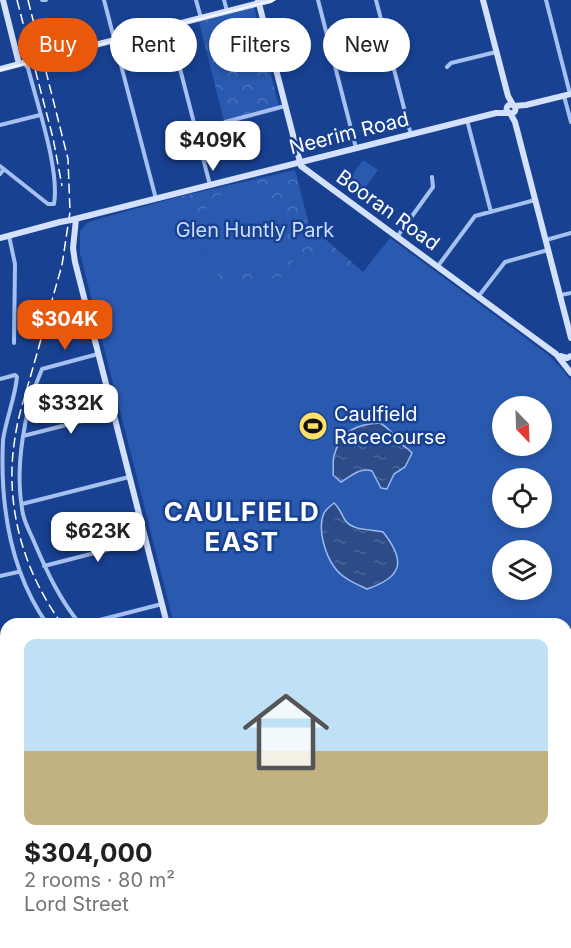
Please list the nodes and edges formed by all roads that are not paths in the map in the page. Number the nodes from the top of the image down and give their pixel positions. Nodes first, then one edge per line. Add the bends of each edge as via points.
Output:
1 (3, 0) edge
2 (104, 0) edge
3 (196, 0) edge
4 (224, 0) edge
5 (271, 0) edge
6 (318, 0) edge
7 (376, 0) edge
8 (483, 0) edge
9 (546, 0) edge
10 (258, 2) edge
11 (227, 11) junction
12 (201, 18) junction
13 (197, 19) edge
14 (110, 24) edge
15 (18, 45) edge
16 (496, 52) junction
17 (18, 64) edge
18 (447, 67) dead end
19 (0, 69) edge
20 (29, 72) edge
21 (123, 72) edge
22 (181, 72) edge
23 (568, 95) edge
24 (285, 106) junction
25 (511, 109) junction
26 (40, 115) junction
27 (467, 120) junction
28 (225, 122) dead end
29 (571, 122) edge
30 (0, 125) edge
31 (411, 135) junction
32 (356, 148) junction
33 (299, 162) junction
34 (2, 167) edge
35 (0, 174) edge
36 (432, 177) dead end
37 (210, 185) junction
38 (156, 198) junction
39 (535, 200) junction
40 (491, 212) junction
41 (73, 219) junction
42 (571, 233) edge
43 (8, 236) junction
44 (397, 237) junction
45 (0, 238) edge
46 (545, 240) junction
47 (548, 250) junction
48 (438, 267) junction
49 (571, 293) edge
50 (560, 296) junction
51 (478, 297) junction
52 (571, 338) edge
53 (14, 343) dead end
54 (98, 354) junction
55 (556, 354) junction
56 (571, 356) edge
57 (563, 362) junction
58 (571, 366) edge
59 (571, 373) edge
60 (0, 379) edge
61 (113, 414) junction
62 (23, 436) junction
63 (1, 441) edge
64 (129, 477) junction
65 (22, 504) junction
66 (1, 509) edge
67 (145, 540) junction
68 (44, 566) junction
69 (18, 572) junction
70 (0, 576) edge
71 (162, 604) junction
72 (42, 618) edge
73 (77, 618) edge
74 (106, 618) edge
75 (166, 618) edge

1 - 15 street
2 - 14 street
3 - 12 street
4 - 11 street
5 - 10 street
6 - 32 street
7 - 31 street
8 - 16 street
9 - 23 street
10 - 11 street
10 - 24 street
11 - 12 street
12 - 13 street
16 - 18 street
16 - 25 street
17 - 19 street
20 - 26 street
21 - 38 street
22 - 37 street
23 - 25 street, Neerim Road
23 - 29 street
24 - 28 street
24 - 33 street
25 - 27 street, Neerim Road
25 - 39 street
26 - 30 street
26 - 34 street via 53,176 52,206
27 - 31 street, Neerim Road
27 - 40 street
31 - 32 street, Neerim Road
32 - 33 street, Neerim Road
33 - 37 street, Neerim Road
33 - 44 street, Booran Road
34 - 35 street
36 - 44 street via 433,187
37 - 38 street, Neerim Road
38 - 41 street, Neerim Road
39 - 40 street
39 - 46 street
40 - 48 street via 475,216
41 - 43 street, Neerim Road, bridge
41 - 54 street via 74,258
42 - 46 street
43 - 45 street, Neerim Road
43 - 53 street via 15,264
44 - 48 street, Booran Road
46 - 47 street
47 - 50 street
47 - 51 street via 507,261
48 - 51 street, Booran Road
49 - 50 street
50 - 52 street
51 - 55 street, Booran Road
54 - 61 street
54 - 62 street via 42,369
55 - 56 street
55 - 57 street, Booran Road
57 - 58 street, Booran Road
57 - 59 street, Booran Road
60 - 63 street via 17,376
61 - 62 street
61 - 64 street
62 - 65 street
63 - 66 street
64 - 65 street
64 - 67 street
65 - 68 street
66 - 69 street
67 - 68 street
67 - 71 street
68 - 73 street via 62,600
69 - 70 street
69 - 72 street
71 - 74 street
71 - 75 street

